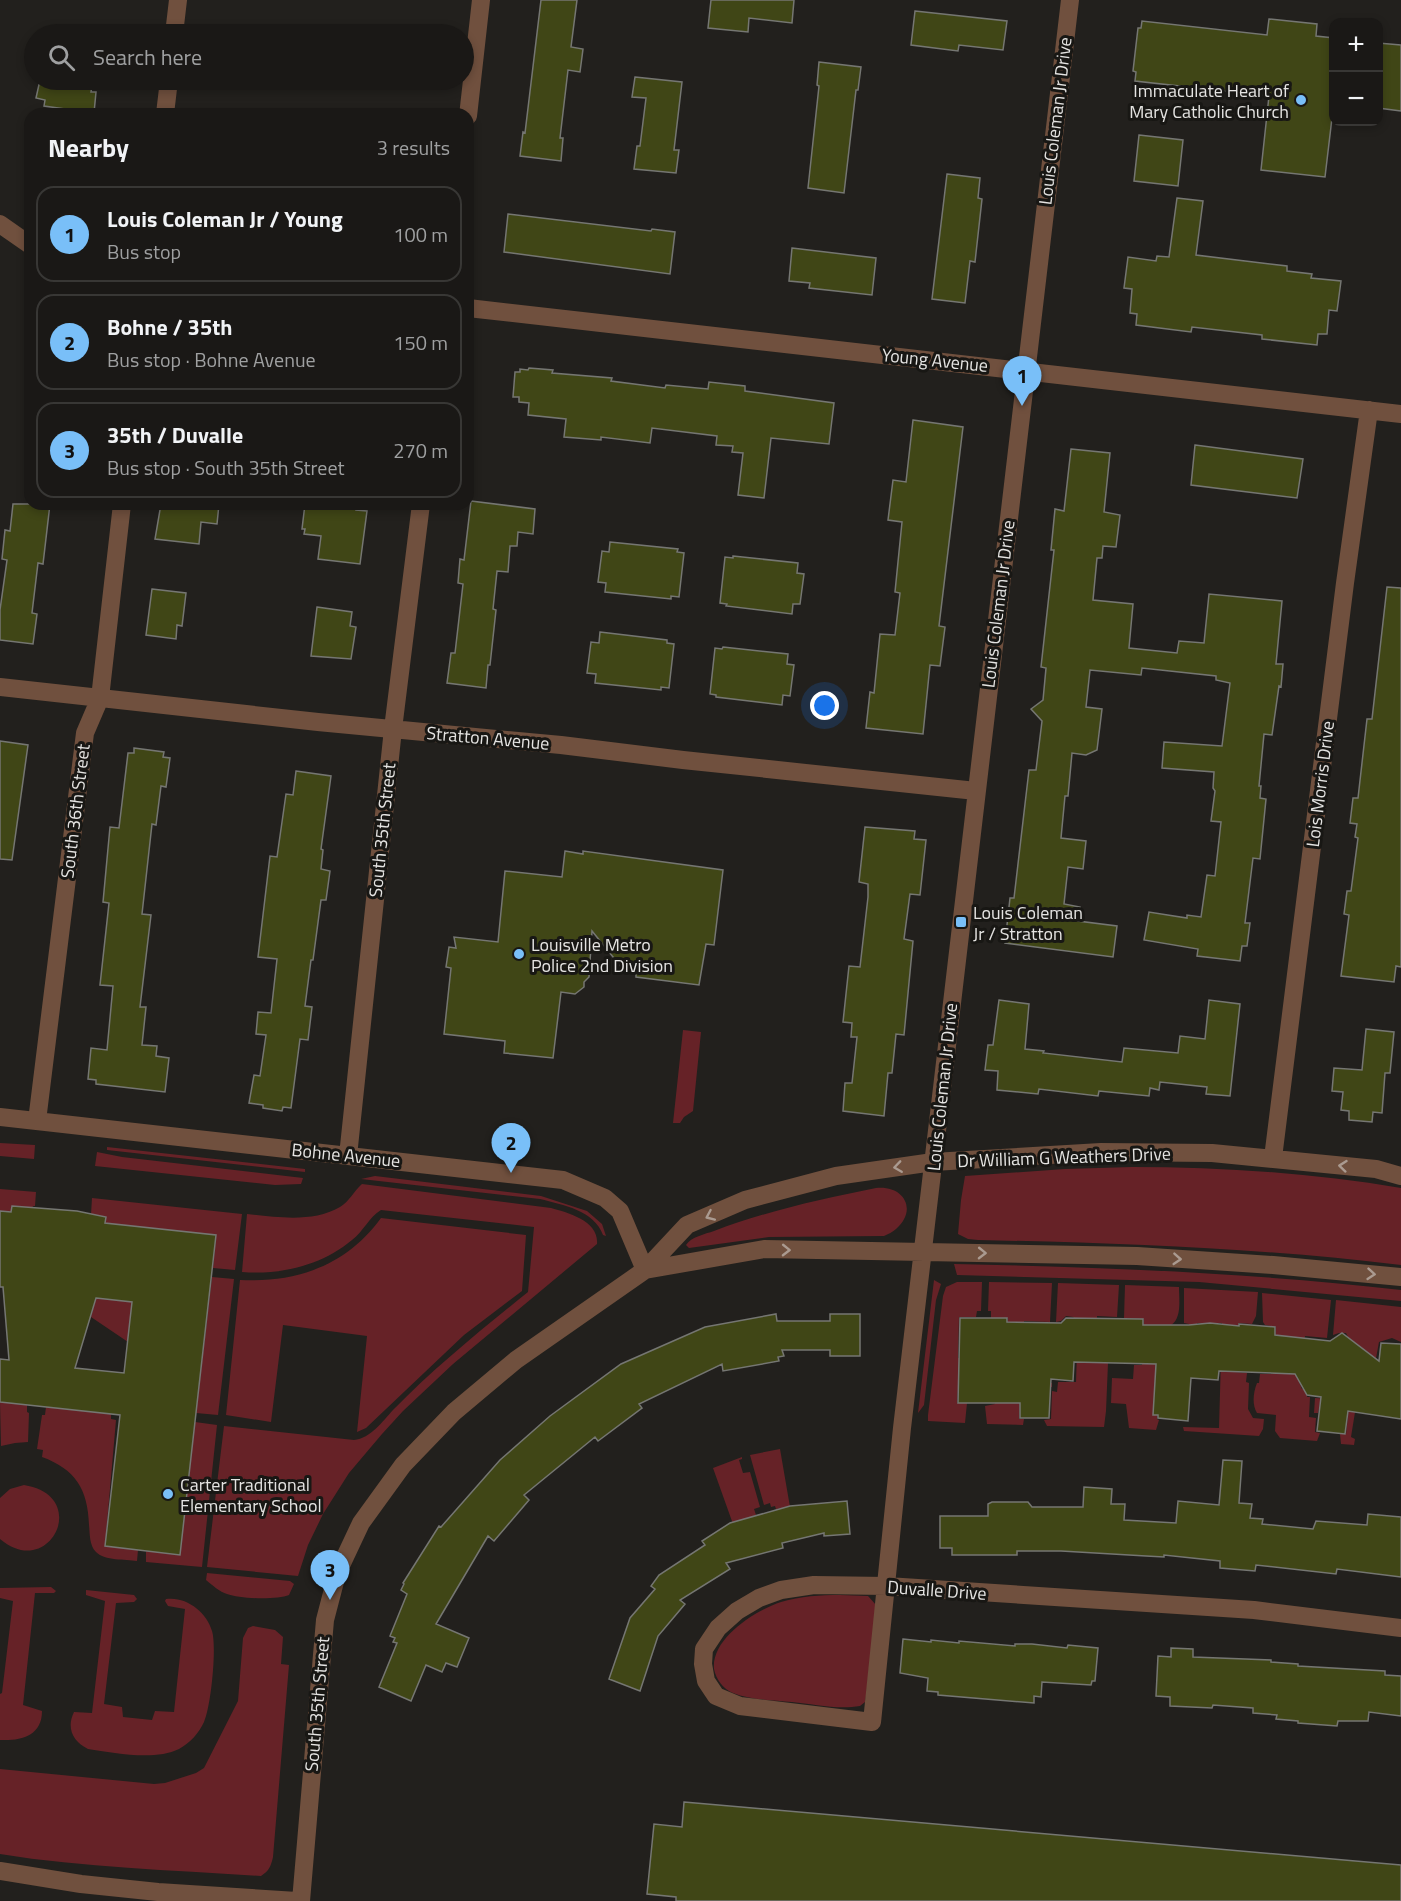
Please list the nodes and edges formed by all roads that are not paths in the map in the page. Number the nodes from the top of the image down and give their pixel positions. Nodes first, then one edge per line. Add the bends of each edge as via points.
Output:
1 (178, 0) edge
2 (482, 0) edge
3 (1070, 0) edge
4 (175, 24) edge
5 (474, 66) edge
6 (168, 90) edge
7 (471, 90) edge
8 (166, 108) edge
9 (469, 108) edge
10 (0, 224) edge
11 (24, 241) edge
12 (474, 309) edge
13 (1026, 371) junction
14 (1369, 410) junction
15 (1401, 414) edge
16 (121, 510) edge
17 (420, 510) edge
18 (0, 687) edge
19 (100, 698) junction
20 (393, 729) junction
21 (976, 790) junction
22 (0, 1117) edge
23 (37, 1121) junction
24 (348, 1156) junction
25 (1273, 1158) junction
26 (933, 1162) junction
27 (1401, 1176) edge
28 (923, 1251) junction
29 (645, 1270) junction
30 (1401, 1276) edge
31 (367, 1515) joint
32 (887, 1586) junction
33 (1401, 1628) edge
34 (0, 1871) edge
35 (299, 1901) edge

1 - 4 street
2 - 5 street
3 - 13 street, Louis Coleman Jr Drive
6 - 8 street
7 - 9 street
10 - 11 street
12 - 13 street, Young Avenue
13 - 14 street, Young Avenue
13 - 21 street, Louis Coleman Jr Drive
14 - 15 street, Young Avenue
14 - 25 street, Lois Morris Drive
16 - 19 street, South 36th Street
17 - 20 street, South 35th Street
18 - 19 street, Stratton Avenue
19 - 20 street, Stratton Avenue
19 - 23 street, South 36th Street via 84,732
20 - 21 street, Stratton Avenue
20 - 24 street, South 35th Street
21 - 26 street, Louis Coleman Jr Drive
22 - 23 street, Bohne Avenue
23 - 24 street, Bohne Avenue
24 - 29 street, Bohne Avenue via 563,1180 605,1198 620,1211
25 - 26 street, Dr William G Weathers Drive via 1101,1152
27 -> 25 street, Dr William G Weathers Drive via 1376,1169
26 - 28 street, Louis Coleman Jr Drive
26 -> 29 street, Dr William G Weathers Drive via 836,1176 745,1200 687,1225
29 -> 28 street, Dr William G Weathers Drive via 764,1250
28 -> 30 street, Dr William G Weathers Drive via 1137,1256
28 - 32 street
29 - 31 street, Dr William G Weathers Drive via 516,1360 454,1412 404,1465
31 - 35 street, South 35th Street via 337,1574 326,1620
32 - 32 street, Duvalle Drive via 814,1585 759,1598 718,1628 704,1649 706,1681 716,1696 740,1706 872,1722
32 - 33 street, Duvalle Drive via 1254,1610
34 - 35 street via 81,1884

